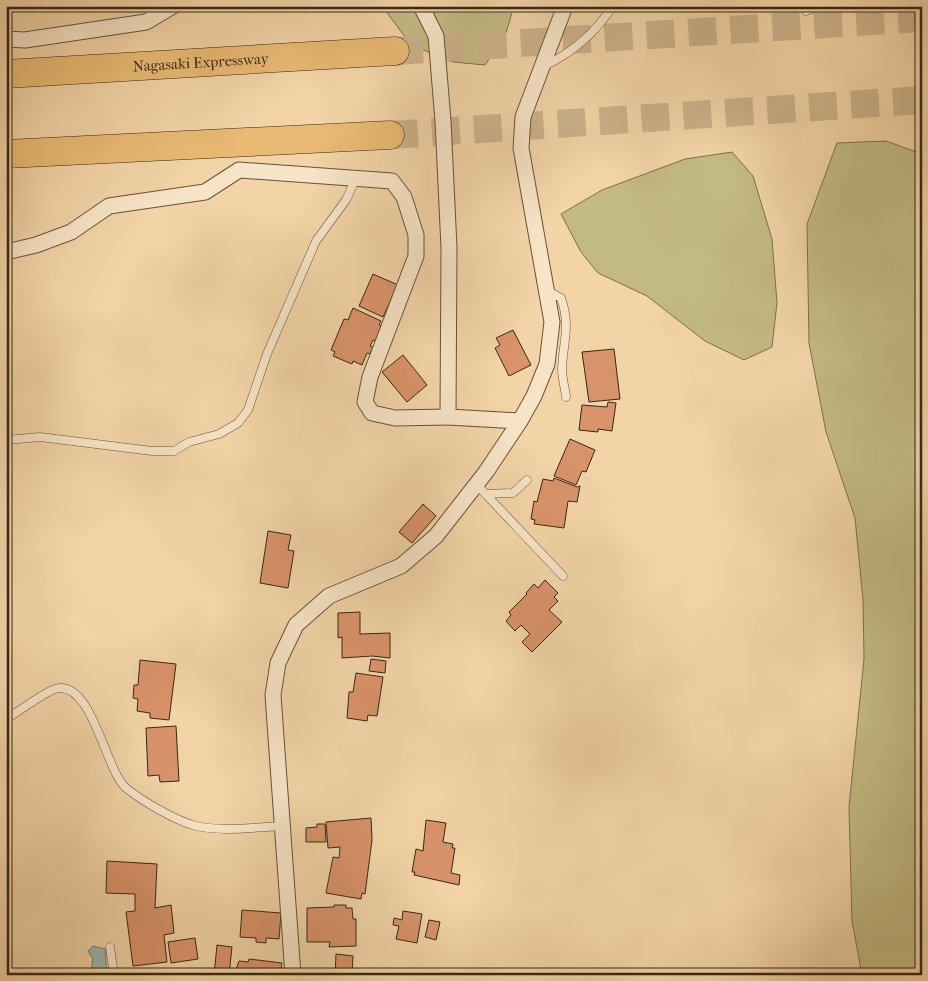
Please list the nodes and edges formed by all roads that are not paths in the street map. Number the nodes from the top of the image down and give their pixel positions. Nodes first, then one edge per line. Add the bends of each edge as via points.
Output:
1 (173, 6) edge
2 (421, 6) edge
3 (565, 6) edge
4 (613, 6) edge
5 (804, 6) edge
6 (818, 6) edge
7 (6, 39) edge
8 (395, 52) tunnel mouth
9 (542, 67) junction
10 (6, 74) edge
11 (390, 135) tunnel mouth
12 (6, 154) edge
13 (356, 178) junction
14 (6, 252) edge
15 (546, 290) junction
16 (566, 397) dead end
17 (448, 417) junction
18 (520, 421) junction
19 (6, 440) edge
20 (527, 480) dead end
21 (481, 489) junction
22 (563, 576) dead end
23 (6, 719) edge
24 (284, 826) junction
25 (110, 947) dead end
26 (114, 975) edge
27 (293, 975) edge

1 - 7 street via 146,22 25,40
2 - 17 street via 436,36 442,121 450,248
3 - 9 street
4 - 9 lane via 602,23 566,56
5 - 6 lane via 806,11
8 - 10 highway, Nagasaki Expressway
9 - 15 street via 523,117 521,148
11 - 12 highway
13 - 14 street via 239,170 205,192 109,206 71,232
13 - 17 street via 392,181 404,197 416,235 416,256 370,377 365,402 372,412 395,418
13 - 19 lane via 346,200 316,241 266,354 248,410 238,423 174,451 40,437
15 - 16 lane via 561,298 564,308 567,335 562,370
15 - 18 street via 552,322 547,364
17 - 18 street
18 - 21 street
20 - 21 lane via 513,493
21 - 22 lane
21 - 24 street via 436,536 401,566 329,596 296,625 278,662 273,695
23 - 24 lane via 55,689 68,690 78,696 88,710 116,776 126,787 171,815 196,825
24 - 27 street
25 - 26 lane

